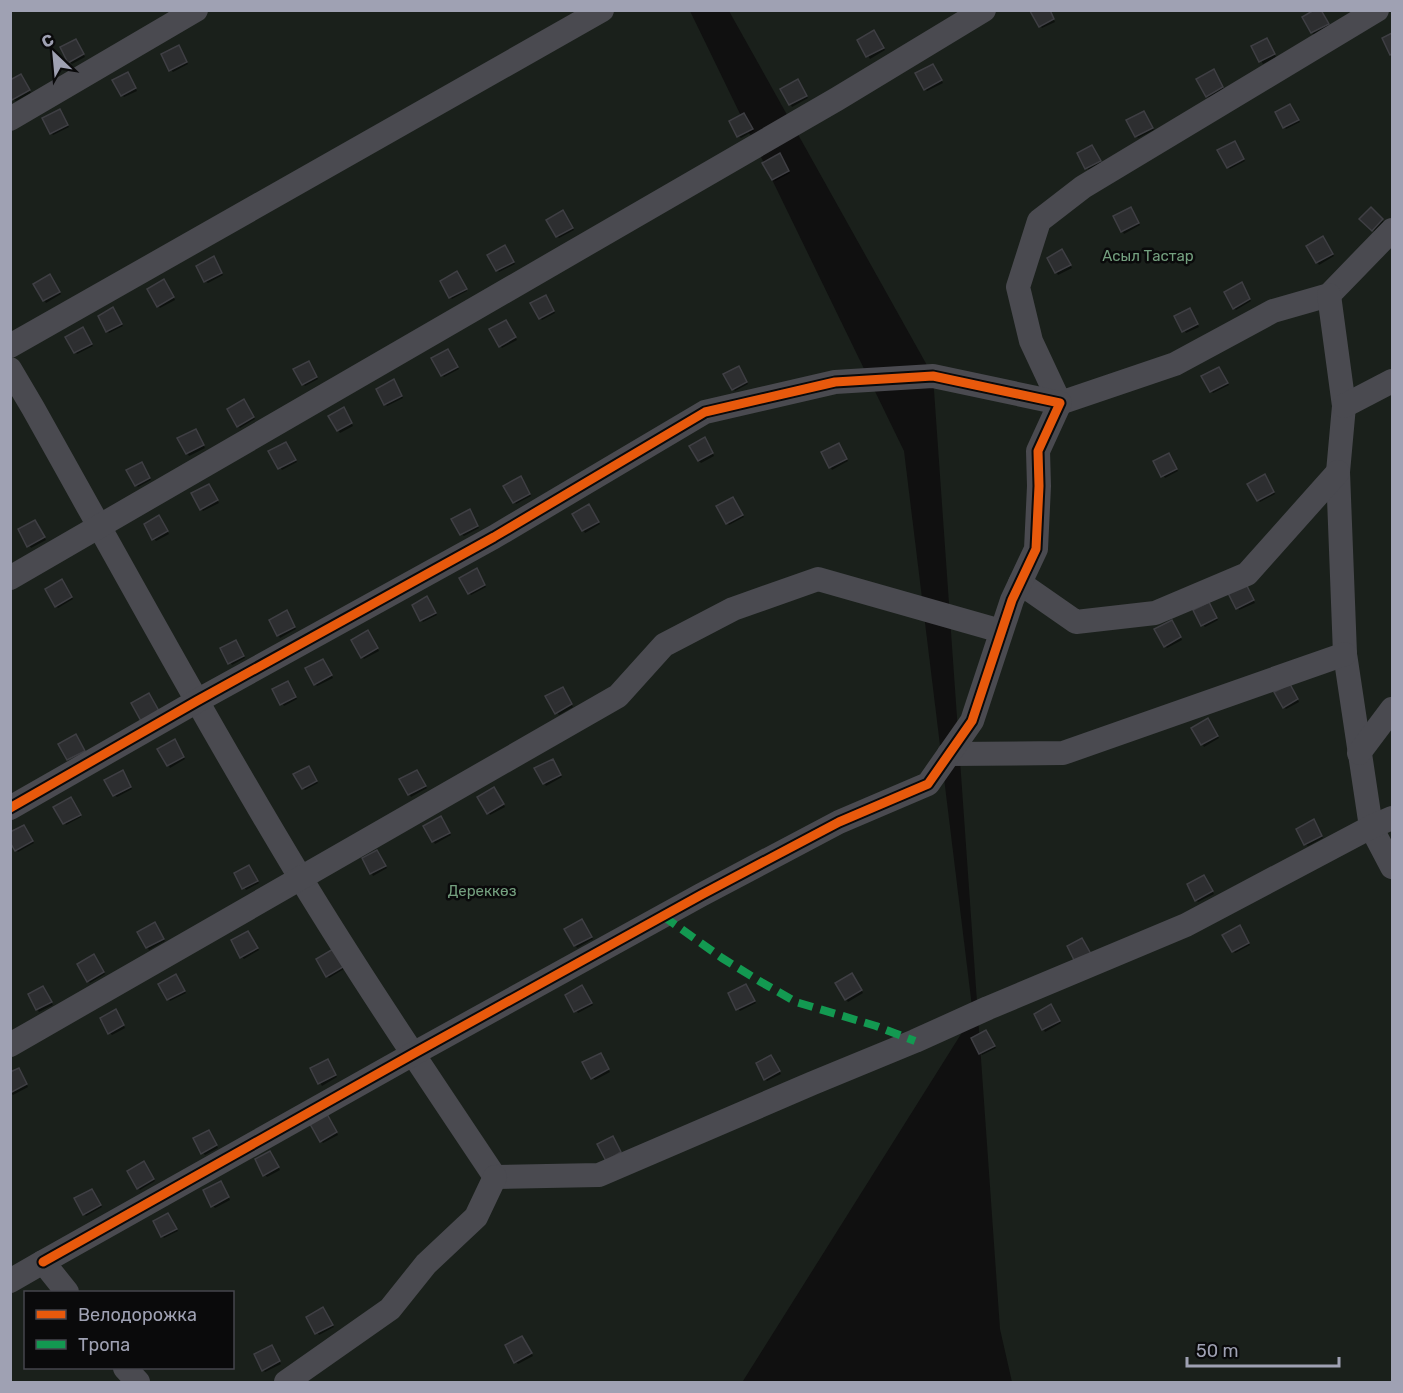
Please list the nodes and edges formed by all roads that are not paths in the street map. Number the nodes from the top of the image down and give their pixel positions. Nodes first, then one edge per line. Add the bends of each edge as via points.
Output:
1 (196, 10) edge
2 (602, 10) edge
3 (984, 10) edge
4 (1377, 10) edge
5 (10, 119) edge
6 (1392, 230) edge
7 (1329, 295) junction
8 (10, 346) edge
9 (10, 369) edge
10 (1392, 381) edge
11 (1059, 404) junction
12 (1344, 406) junction
13 (1338, 472) junction
14 (99, 526) junction
15 (10, 578) edge
16 (1020, 583) junction
17 (1001, 631) junction
18 (1345, 654) junction
19 (197, 701) junction
20 (1392, 709) edge
21 (1359, 753) junction
22 (949, 754) junction
23 (10, 808) edge
24 (1382, 823) edge
25 (1392, 867) edge
26 (301, 879) junction
27 (10, 1045) edge
28 (413, 1054) junction
29 (495, 1177) junction
30 (43, 1262) junction
31 (10, 1281) edge
32 (65, 1291) edge
33 (127, 1369) edge
34 (138, 1383) edge
35 (286, 1383) edge

1 - 5 street
2 - 8 street
3 - 14 street
4 - 11 street via 1083,187 1039,221 1018,287 1031,341
6 - 7 street
7 - 11 street via 1273,311 1175,364
7 - 12 street
9 - 14 street
10 - 12 street
11 - 16 street via 1038,451 1036,549
11 - 19 street via 933,376 835,382 705,412 494,537
12 - 13 street
13 - 16 street via 1247,574 1155,613 1076,622
13 - 18 street
14 - 15 street
14 - 19 street
16 - 17 street
17 - 22 street via 972,721
17 - 26 street via 818,579 733,609 664,645 618,696
18 - 21 street
18 - 22 street via 1063,753
19 - 23 street
19 - 26 street
20 - 21 street
21 - 24 street
22 - 28 street via 928,784 839,822
24 - 25 street
24 - 29 street via 1186,925 599,1174
26 - 27 street
26 - 28 street
28 - 29 street
28 - 30 street
29 - 35 street via 476,1217 426,1264 390,1309
30 - 31 street
30 - 32 street
33 - 34 street

